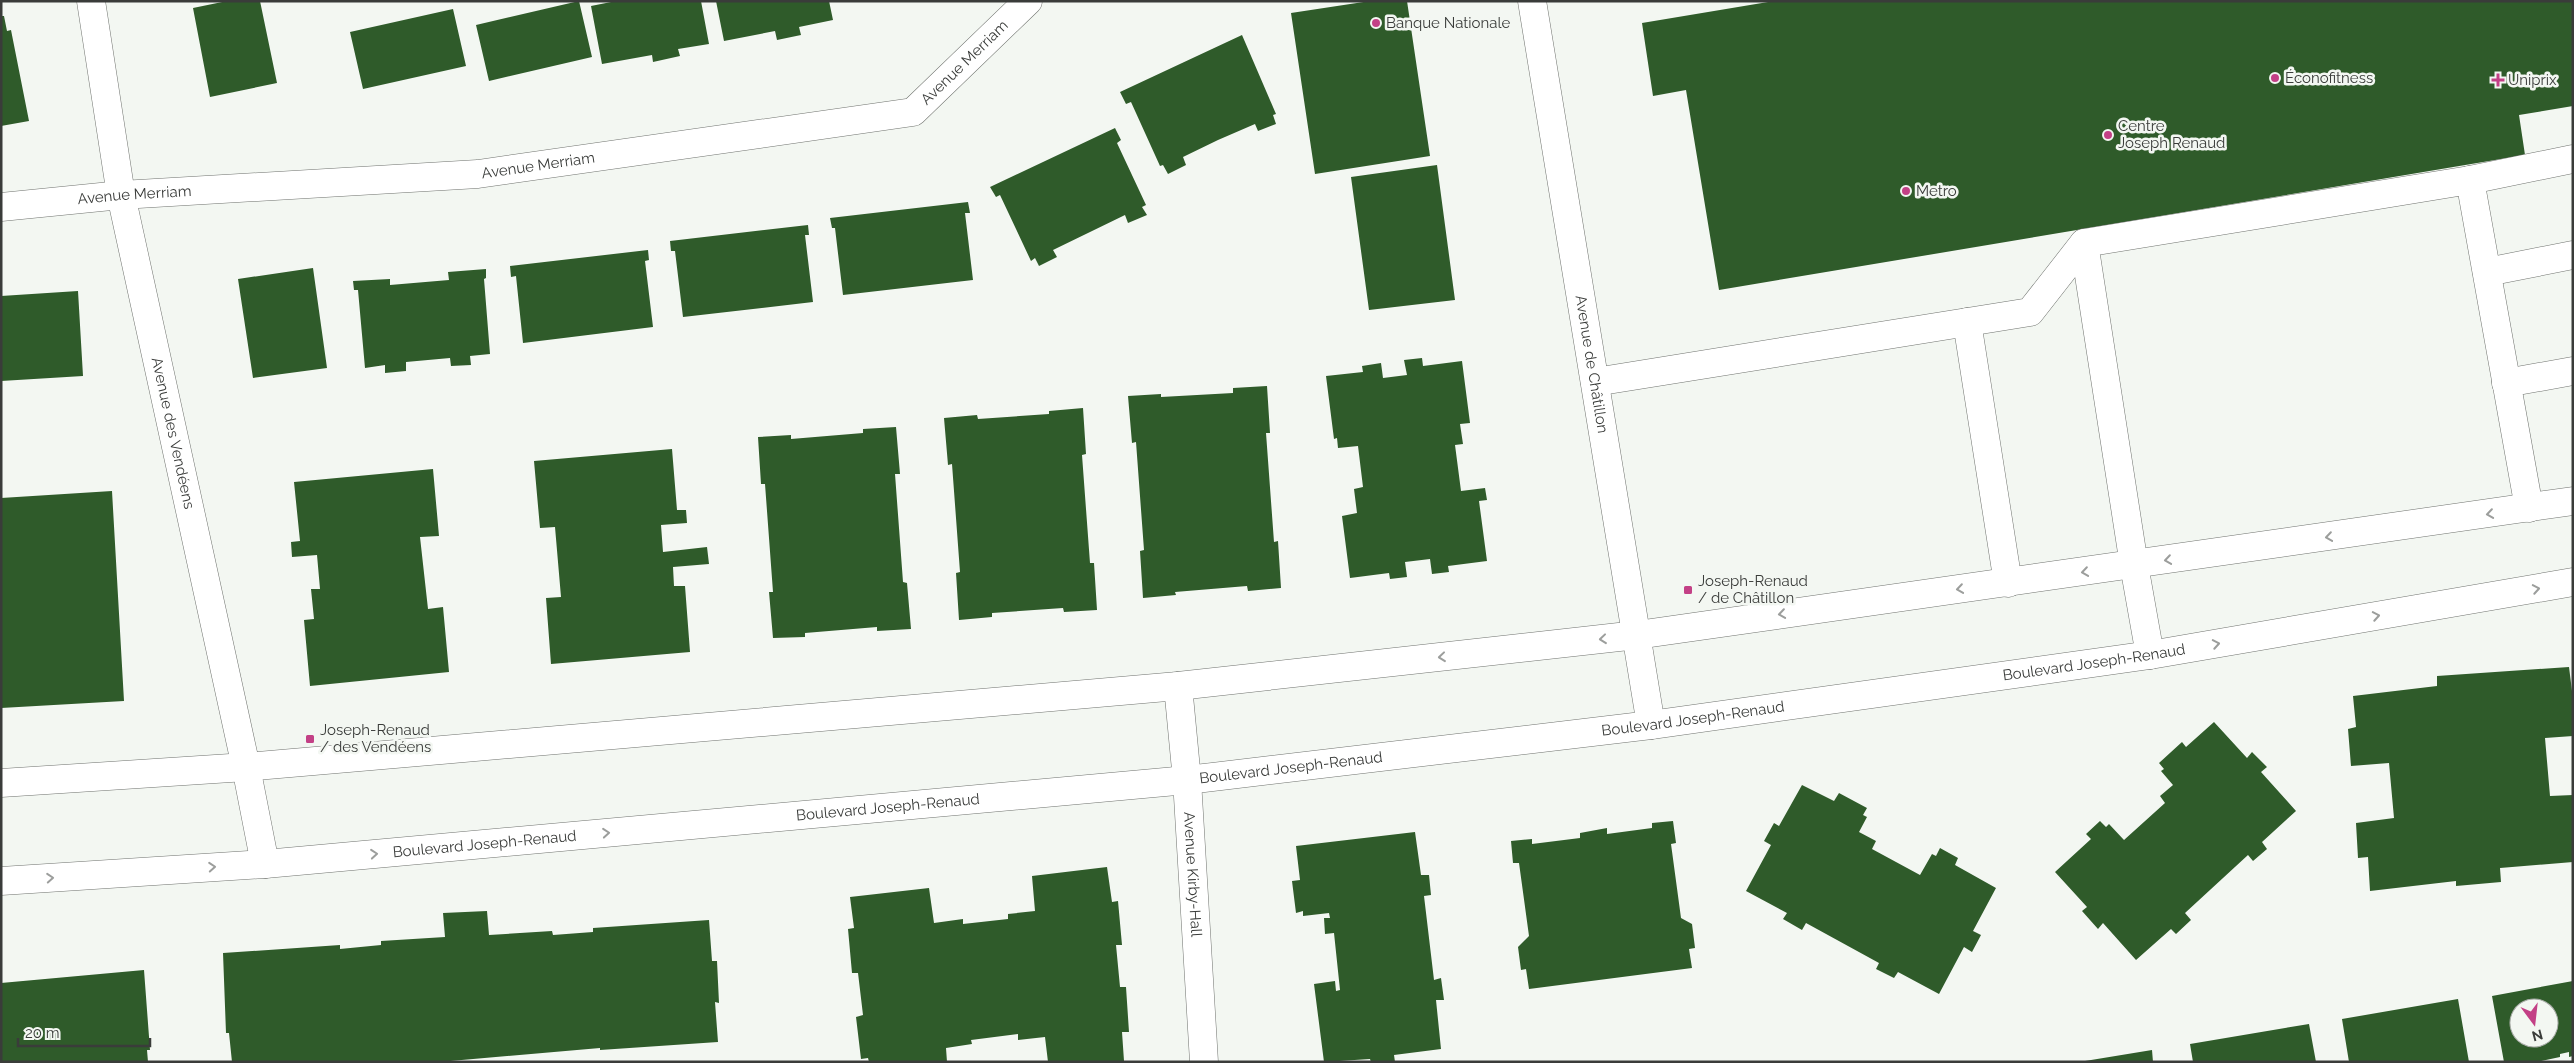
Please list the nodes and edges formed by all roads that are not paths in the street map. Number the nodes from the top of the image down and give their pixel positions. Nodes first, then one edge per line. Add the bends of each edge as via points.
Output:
1 (91, 1) edge
2 (1028, 1) edge
3 (1532, 1) edge
4 (2573, 159) edge
5 (2470, 180) junction
6 (121, 196) junction
7 (1, 207) edge
8 (2084, 244) junction
9 (2573, 255) edge
10 (2487, 272) junction
11 (1967, 322) junction
12 (2573, 371) edge
13 (1595, 382) junction
14 (2506, 383) junction
15 (2573, 501) edge
16 (2529, 508) junction
17 (2134, 565) junction
18 (2008, 582) junction
19 (2573, 582) edge
20 (1637, 635) junction
21 (2150, 655) junction
22 (1178, 686) junction
23 (1651, 725) junction
24 (246, 767) junction
25 (1188, 780) junction
26 (1, 783) edge
27 (265, 864) junction
28 (1, 881) edge
29 (1204, 1062) edge

1 - 6 street, Avenue des Vendéens
2 - 6 street, Avenue Merriam via 912,112 478,174
3 - 13 street, Avenue de Châtillon
4 - 5 street
5 - 8 street
5 - 10 street
6 - 7 street, Avenue Merriam
6 - 24 street, Avenue des Vendéens
8 - 11 street via 2030,312
8 - 17 street
9 - 10 street
10 - 14 street
11 - 13 street
11 - 18 street
12 - 14 street
13 - 20 street, Avenue de Châtillon
14 - 16 street
15 - 16 street
16 -> 17 street
17 -> 18 street
17 - 21 street
18 -> 20 street
21 -> 19 street, Boulevard Joseph-Renaud
20 -> 22 street
20 - 23 street, Avenue de Châtillon
21 - 23 street, Boulevard Joseph-Renaud
22 - 24 street
22 - 25 street, Avenue Kirby-Hall
23 - 25 street, Boulevard Joseph-Renaud
24 - 26 street
24 - 27 street, Avenue des Vendéens
27 -> 25 street, Boulevard Joseph-Renaud
25 - 29 street, Avenue Kirby-Hall
28 -> 27 street, Boulevard Joseph-Renaud

